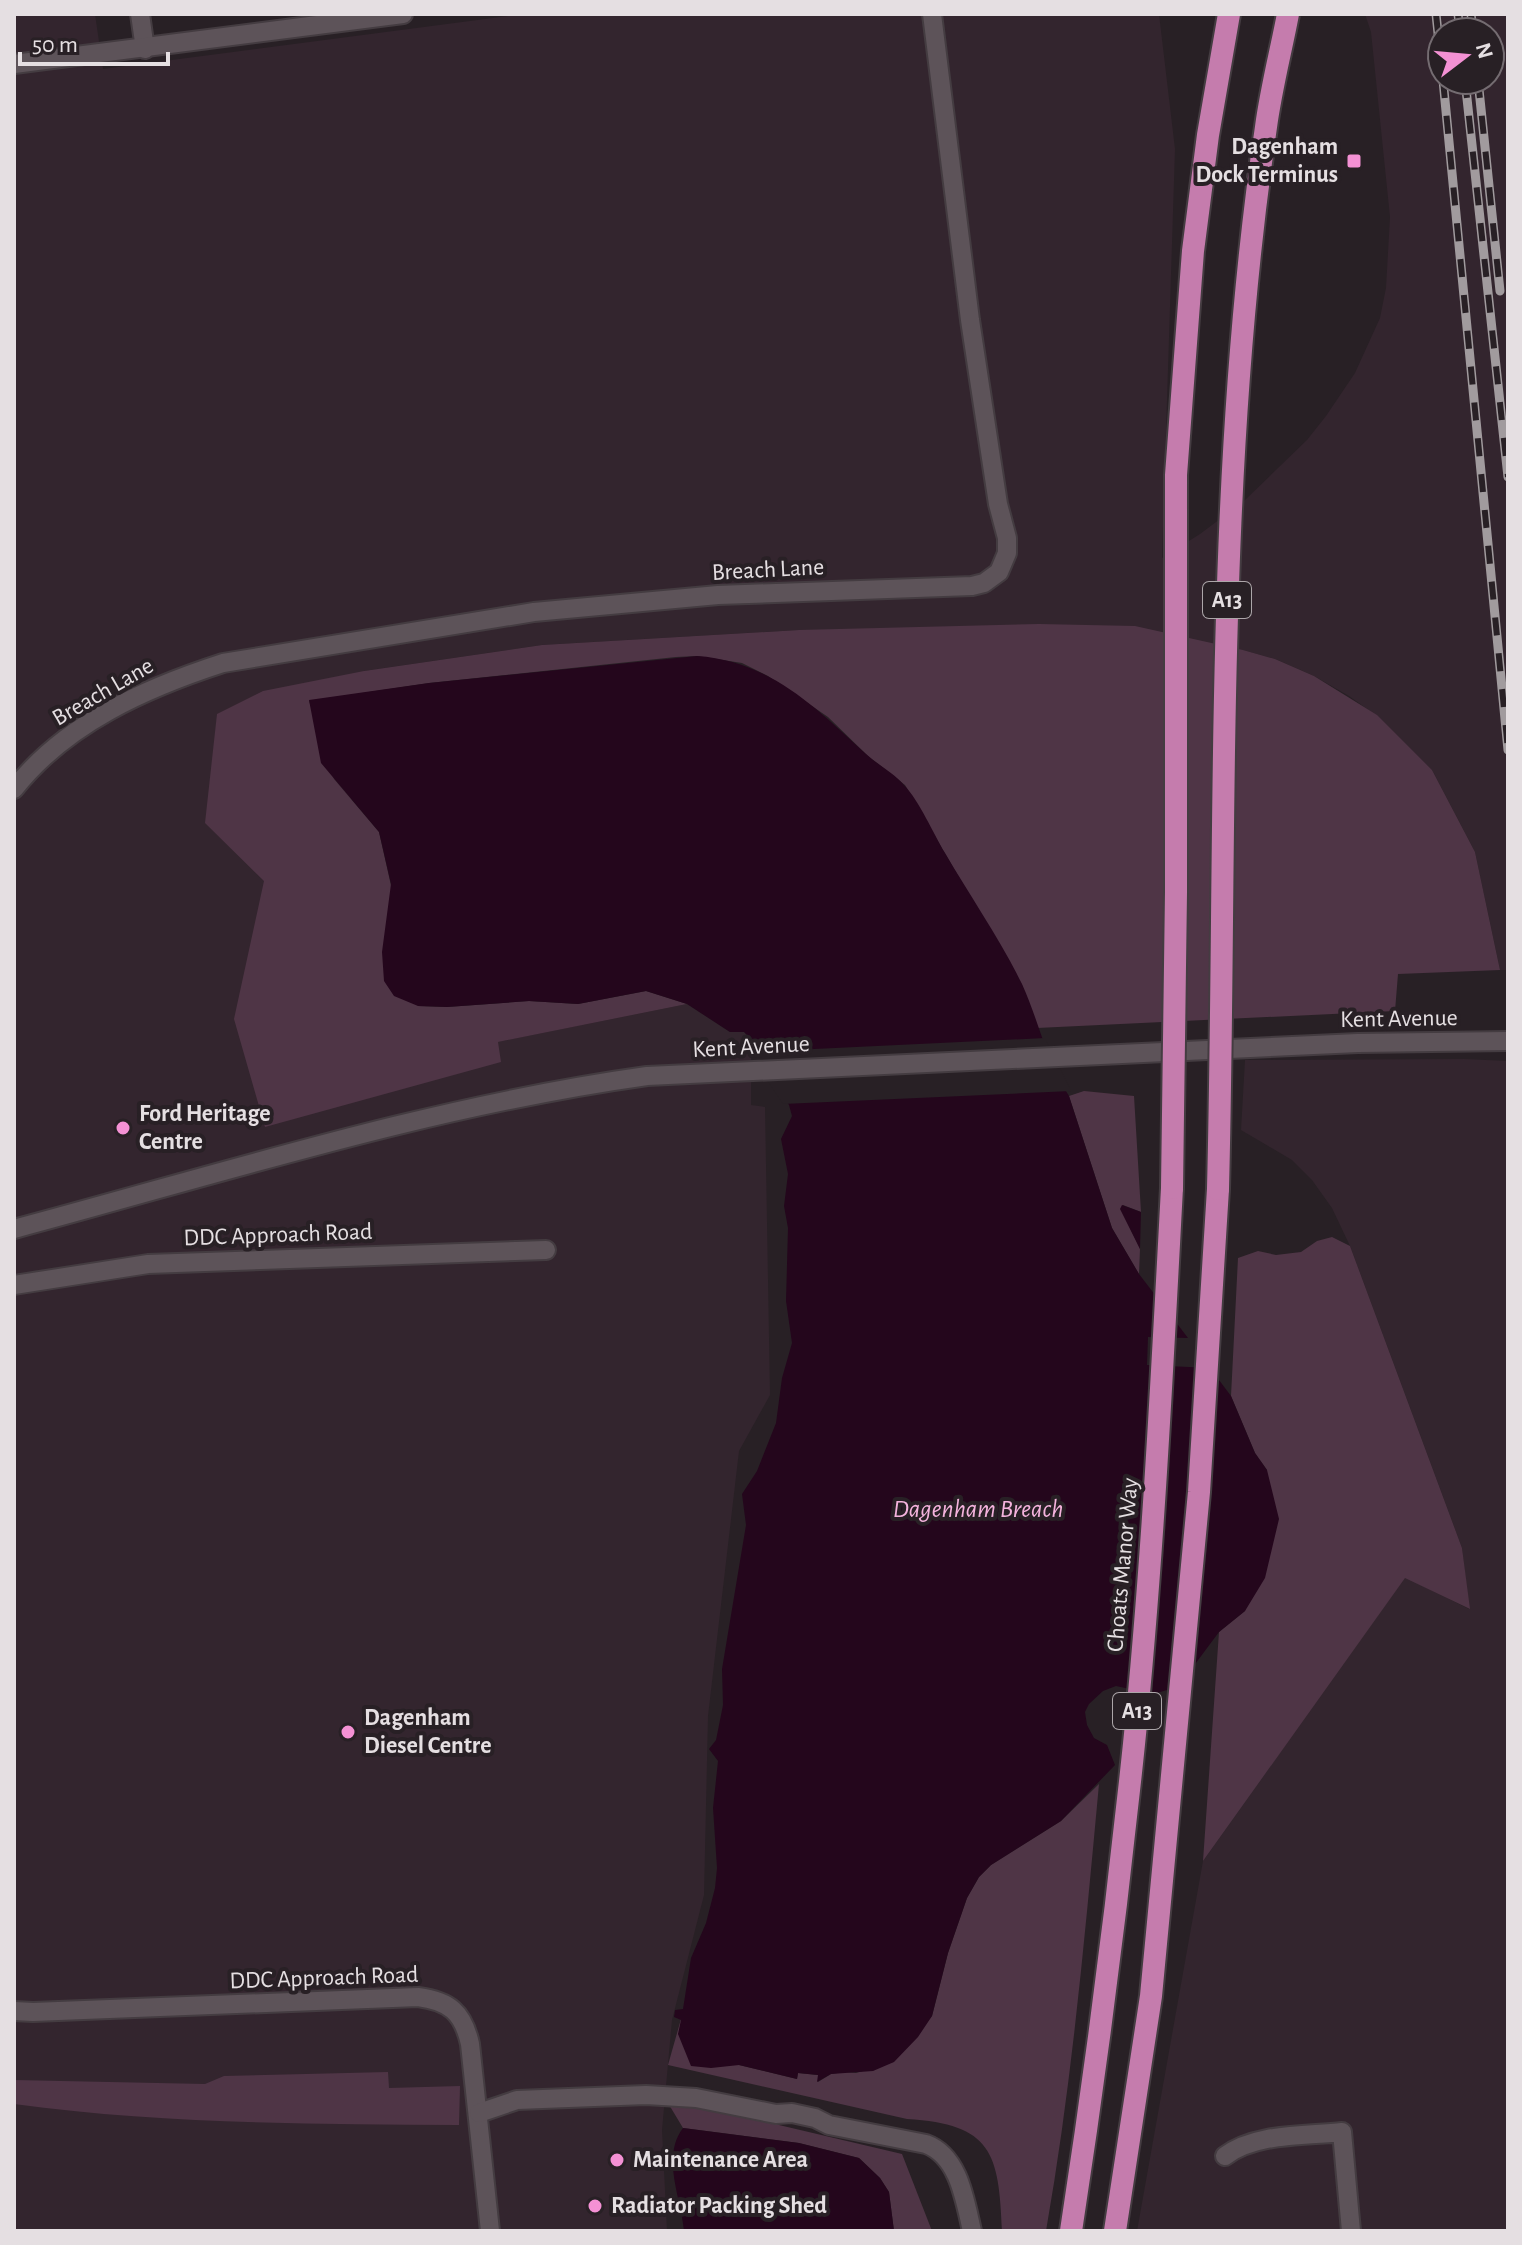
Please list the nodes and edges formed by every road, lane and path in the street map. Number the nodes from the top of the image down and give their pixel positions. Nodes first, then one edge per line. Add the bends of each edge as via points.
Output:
1 (140, 14) edge
2 (403, 14) edge
3 (932, 14) edge
4 (1229, 14) edge
5 (1288, 14) edge
6 (145, 49) junction
7 (14, 64) edge
8 (14, 789) edge
9 (1499, 1041) edge
10 (14, 1229) edge
11 (546, 1250) dead end
12 (14, 1285) edge
13 (14, 2011) edge
14 (479, 2113) junction
15 (1225, 2156) dead end
16 (490, 2231) edge
17 (972, 2231) edge
18 (1071, 2231) edge
19 (1115, 2231) edge
20 (1351, 2231) edge

1 - 6 street
2 - 6 street
3 - 8 street, Breach Lane via 973,335 1007,538 999,572 972,586 718,595 534,612 223,663 174,679 110,711 53,749
4 - 18 highway, Choats Manor Way / A13, bridge via 1193,251 1176,475 1172,1188 1155,1490 1106,1993
5 - 19 highway, A13, bridge via 1266,124 1240,367 1227,610 1218,1189 1199,1492 1153,1980
6 - 7 street
9 - 10 street, Kent Avenue via 647,1076 574,1086 393,1127
11 - 12 street, DDC Approach Road via 148,1264
13 - 14 street, DDC Approach Road via 436,1999 456,2013 468,2034
14 - 16 street, DDC Approach Road
14 - 17 street via 517,2100 696,2098 792,2113 926,2144 958,2175
15 - 20 street via 1265,2140 1342,2132

